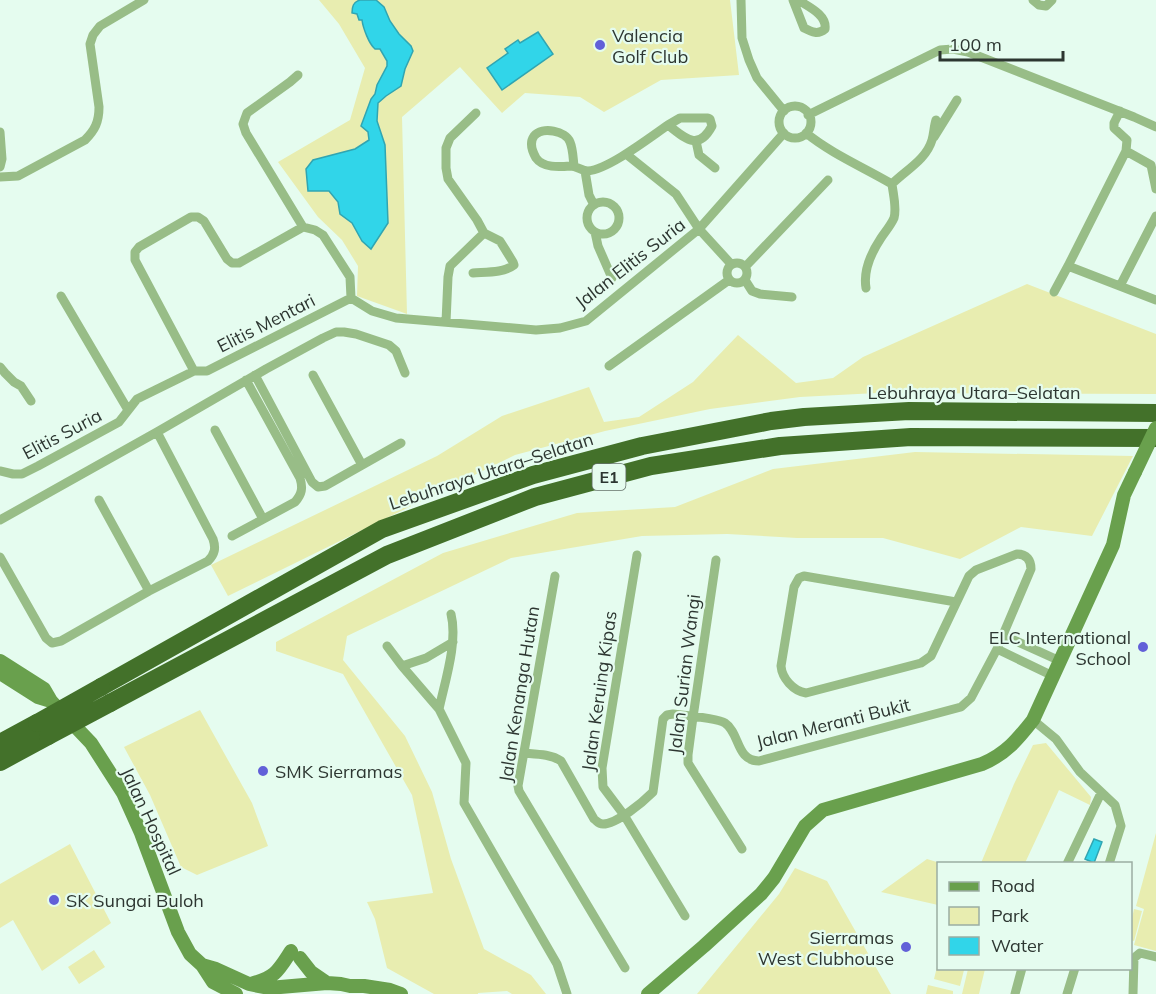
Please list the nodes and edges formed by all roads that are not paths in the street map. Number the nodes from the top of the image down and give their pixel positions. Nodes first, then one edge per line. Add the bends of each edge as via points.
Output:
1 (144, 0) edge
2 (741, 0) edge
3 (793, 0) edge
4 (798, 0) edge
5 (1033, 0) edge
6 (1052, 0) edge
7 (298, 75) dead end
8 (957, 100) dead end
9 (784, 111) junction
10 (1120, 111) junction
11 (476, 113) dead end
12 (808, 115) junction
13 (1134, 117) junction
14 (936, 120) dead end
15 (1156, 121) edge
16 (668, 125) junction
17 (1156, 127) edge
18 (0, 132) edge
19 (784, 133) junction
20 (806, 133) junction
21 (696, 141) junction
22 (931, 142) junction
23 (1126, 151) junction
24 (626, 154) junction
25 (574, 165) junction
26 (0, 167) edge
27 (715, 168) dead end
28 (585, 171) junction
29 (0, 177) edge
30 (828, 180) dead end
31 (892, 184) junction
32 (1156, 189) edge
33 (594, 205) junction
34 (1156, 216) edge
35 (303, 227) junction
36 (699, 229) junction
37 (484, 232) junction
38 (595, 232) junction
39 (731, 264) junction
40 (746, 266) junction
41 (1068, 266) junction
42 (473, 273) dead end
43 (612, 278) dead end
44 (729, 280) junction
45 (745, 280) junction
46 (1120, 286) junction
47 (866, 288) dead end
48 (1054, 292) dead end
49 (61, 296) dead end
50 (792, 297) dead end
51 (351, 298) junction
52 (1156, 300) edge
53 (446, 322) junction
54 (609, 366) dead end
55 (0, 367) edge
56 (194, 371) junction
57 (405, 373) dead end
58 (255, 375) junction
59 (313, 375) dead end
60 (246, 380) junction
61 (31, 401) dead end
62 (128, 410) junction
63 (1156, 413) edge
64 (1156, 428) edge
65 (215, 430) dead end
66 (157, 432) junction
67 (1156, 438) edge
68 (401, 443) dead end
69 (362, 465) junction
70 (0, 471) edge
71 (99, 500) dead end
72 (263, 519) junction
73 (0, 520) edge
74 (232, 536) dead end
75 (637, 555) dead end
76 (0, 557) edge
77 (716, 560) dead end
78 (555, 576) dead end
79 (149, 591) junction
80 (956, 602) junction
81 (451, 614) dead end
82 (1003, 635) junction
83 (453, 642) junction
84 (387, 646) dead end
85 (997, 649) junction
86 (0, 661) edge
87 (1060, 661) junction
88 (402, 666) junction
89 (0, 673) edge
90 (1053, 676) junction
91 (51, 702) junction
92 (439, 709) junction
93 (693, 717) junction
94 (1033, 720) junction
95 (43, 729) junction
96 (0, 743) edge
97 (524, 753) junction
98 (0, 762) edge
99 (1101, 793) junction
100 (624, 815) junction
101 (742, 849) dead end
102 (1068, 862) edge
103 (1110, 862) edge
104 (686, 916) dead end
105 (1156, 957) edge
106 (202, 965) junction
107 (625, 968) dead end
108 (1022, 970) edge
109 (1075, 970) edge
110 (249, 984) junction
111 (326, 989) edge
112 (292, 990) edge
113 (236, 994) edge
114 (401, 994) edge
115 (567, 994) edge
116 (648, 994) edge
117 (1015, 994) edge
118 (1067, 994) edge
119 (1133, 994) edge

1 - 29 street via 100,26 93,35 90,44 99,117 91,134 18,176
2 - 9 street via 742,38 749,60 757,78
3 - 4 street via 804,28 821,33 826,23 823,18
5 - 6 street via 1046,6
7 - 35 street via 247,113 243,124
8 - 22 street
9 - 12 street via 793,106
9 - 19 street via 779,124
10 - 12 street via 953,49 940,50
10 - 13 street
10 - 23 street via 1114,128 1127,140
11 - 37 street via 450,138 446,168 448,179
12 - 20 street
13 - 15 street
13 - 17 street
14 - 22 street
16 - 21 street via 688,140
16 - 21 street via 680,118 710,119 711,129
16 - 24 street
18 - 26 street
19 - 20 street via 793,138
19 - 36 street, Jalan Elitis Suria
20 - 31 street via 842,158
21 - 27 street via 699,155
22 - 31 street via 917,163
23 - 32 street via 1151,165
23 - 41 street
24 - 28 street
24 - 36 street via 676,194
25 - 25 street via 540,163 531,144 535,135 547,131 568,138
25 - 28 street
28 - 33 street
30 - 40 street
31 - 47 street via 893,220 866,268
33 - 38 street via 587,219
33 - 38 street via 603,202 613,206 619,219 611,232
34 - 46 street
35 - 51 street via 323,235 350,277
35 - 56 street via 239,263 226,259 198,217 139,246 135,260
36 - 39 street
36 - 53 street, Jalan Elitis Suria via 586,321 536,330
37 - 42 street via 500,242 514,265
37 - 53 street via 450,266
38 - 43 street
39 - 40 street via 740,262
39 - 44 street
40 - 45 street
41 - 46 street
41 - 48 street
44 - 45 street
44 - 54 street
45 - 50 street via 760,294
46 - 52 street
49 - 62 street
51 - 53 street, Jalan Elitis Suria via 372,311 396,318
51 - 56 street, Elitis Mentari via 207,371
55 - 61 street
56 - 62 street, Elitis Suria via 136,399
57 - 58 street via 396,351 389,345 336,332
58 - 60 street
58 - 69 street via 312,482 318,487 325,486
59 - 69 street
60 - 66 street
60 - 72 street via 302,484 295,502
62 - 70 street, Elitis Suria via 119,422 22,474
63 - 95 highway, Lebuhraya Utara–Selatan / E1, bridge via 909,411 771,420 642,446 533,475 382,529 101,687
64 - 87 street, bridge via 1124,495 1113,545
65 - 72 street
66 - 73 street
66 - 79 street via 215,546 208,561
67 - 95 highway, Lebuhraya Utara–Selatan / E1, bridge via 911,437 780,446 651,466 535,497 387,555 110,703
68 - 69 street
71 - 79 street
72 - 74 street
75 - 100 street, Jalan Keruing Kipas via 602,768 603,787
76 - 79 street via 52,643
77 - 93 street, Jalan Surian Wangi
78 - 97 street, Jalan Kenanga Hutan
80 - 80 street, Jalan Meranti Bukit via 931,656 921,663 806,693 783,676 781,666 794,587 799,578
80 - 82 street, Jalan Meranti Bukit via 976,570 1023,554 1031,562 1031,569
81 - 83 street
82 - 85 street, Jalan Meranti Bukit
82 - 87 street
83 - 88 street
83 - 92 street
84 - 88 street
85 - 90 street
85 - 93 street, Jalan Meranti Bukit via 971,698 961,707 759,761 745,755 726,724
86 - 91 street, Jalan Hospital via 44,689
87 - 90 street
88 - 92 street
89 - 91 street, Jalan Hospital
90 - 94 street
91 - 106 street, Jalan Hospital via 91,743 123,793 178,932 190,954
92 - 115 street via 466,763 464,803 557,964
93 - 100 street, Jalan Meranti Bukit via 673,714 663,719 653,792
93 - 101 street, Jalan Surian Wangi via 688,763
94 - 99 street via 1056,739
94 - 116 street via 1017,741 995,759 823,810 805,826 761,894
95 - 96 highway, Lebuhraya Utara–Selatan / E1
95 - 98 highway, Lebuhraya Utara–Selatan / E1
97 - 100 street, Jalan Meranti Bukit via 561,761 599,823
97 - 107 street, Jalan Kenanga Hutan via 518,786 521,797
99 - 102 street
99 - 103 street via 1115,805 1120,826
100 - 104 street, Jalan Keruing Kipas
105 - 119 street via 1140,953 1134,958
106 - 110 street
106 - 113 street, Jalan Hospital via 213,982
108 - 117 street
109 - 118 street
110 - 111 street via 267,979 296,954
110 - 112 street
111 - 112 street
111 - 114 street via 341,984

